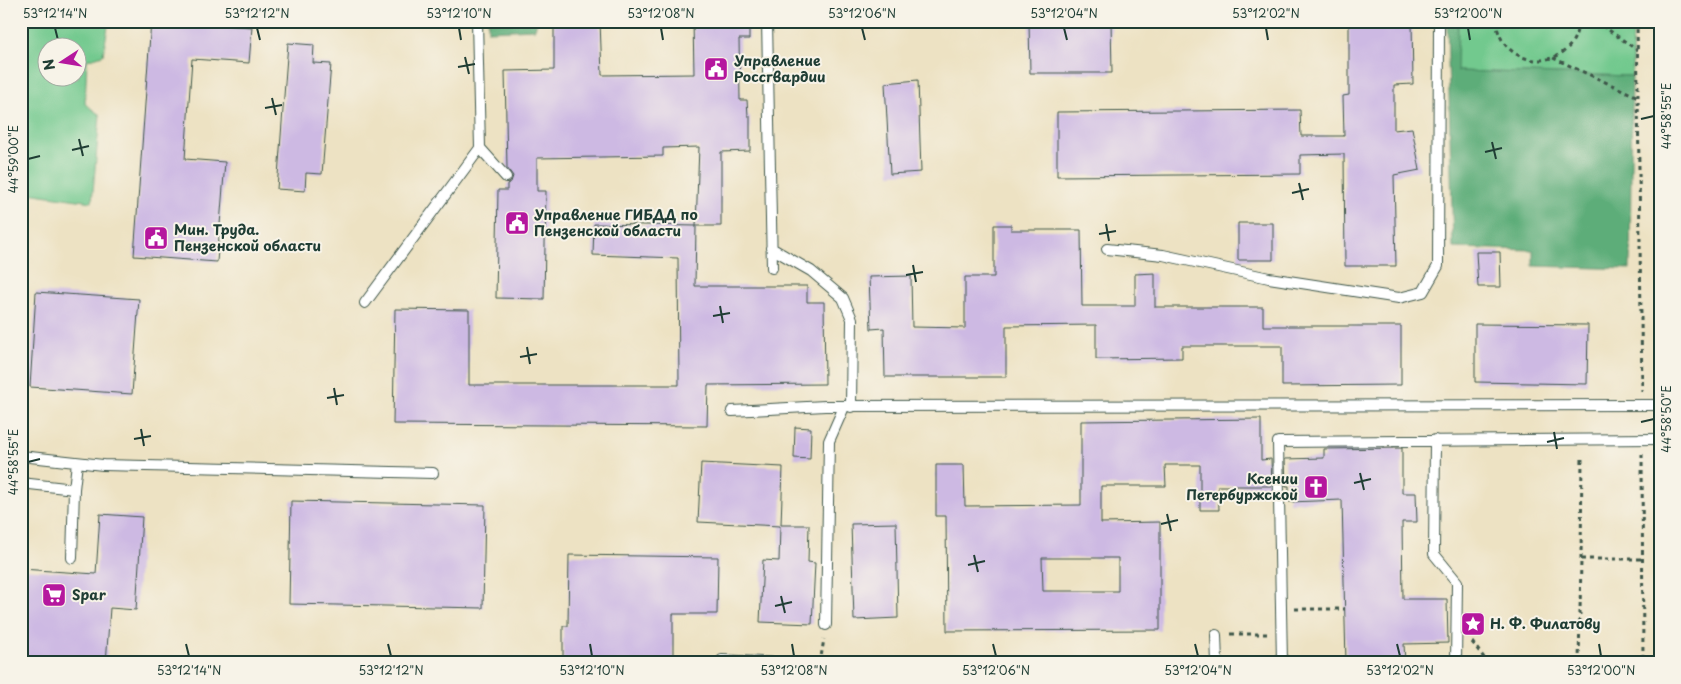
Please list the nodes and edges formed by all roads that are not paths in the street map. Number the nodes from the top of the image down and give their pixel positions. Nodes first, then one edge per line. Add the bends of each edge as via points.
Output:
1 (477, 21) edge
2 (767, 21) edge
3 (1439, 21) edge
4 (480, 148) junction
5 (506, 177) dead end
6 (771, 248) junction
7 (1107, 249) dead end
8 (772, 268) dead end
9 (365, 303) dead end
10 (1660, 405) edge
11 (848, 407) junction
12 (732, 412) dead end
13 (1660, 439) edge
14 (1435, 440) junction
15 (21, 456) edge
16 (76, 463) junction
17 (433, 474) dead end
18 (21, 484) edge
19 (74, 489) junction
20 (72, 558) dead end
21 (826, 624) road end
22 (1216, 635) dead end
23 (722, 660) dead end
24 (777, 663) edge
25 (1217, 663) edge
26 (1282, 663) edge
27 (1456, 663) edge

1 - 4 lane
2 - 6 lane
3 - 7 lane via 1438,266 1423,292 1399,298 1269,278 1163,255
4 - 5 lane
4 - 9 lane
6 - 8 lane
6 - 11 lane via 811,271 843,298 852,319
10 - 11 lane
11 - 12 lane
11 - 21 lane via 829,441
13 - 14 lane
14 - 26 lane via 1278,442
14 - 27 lane via 1434,554 1456,582
15 - 16 lane
16 - 17 lane
16 - 19 lane
18 - 19 lane
19 - 20 lane
22 - 25 lane
23 - 24 lane

